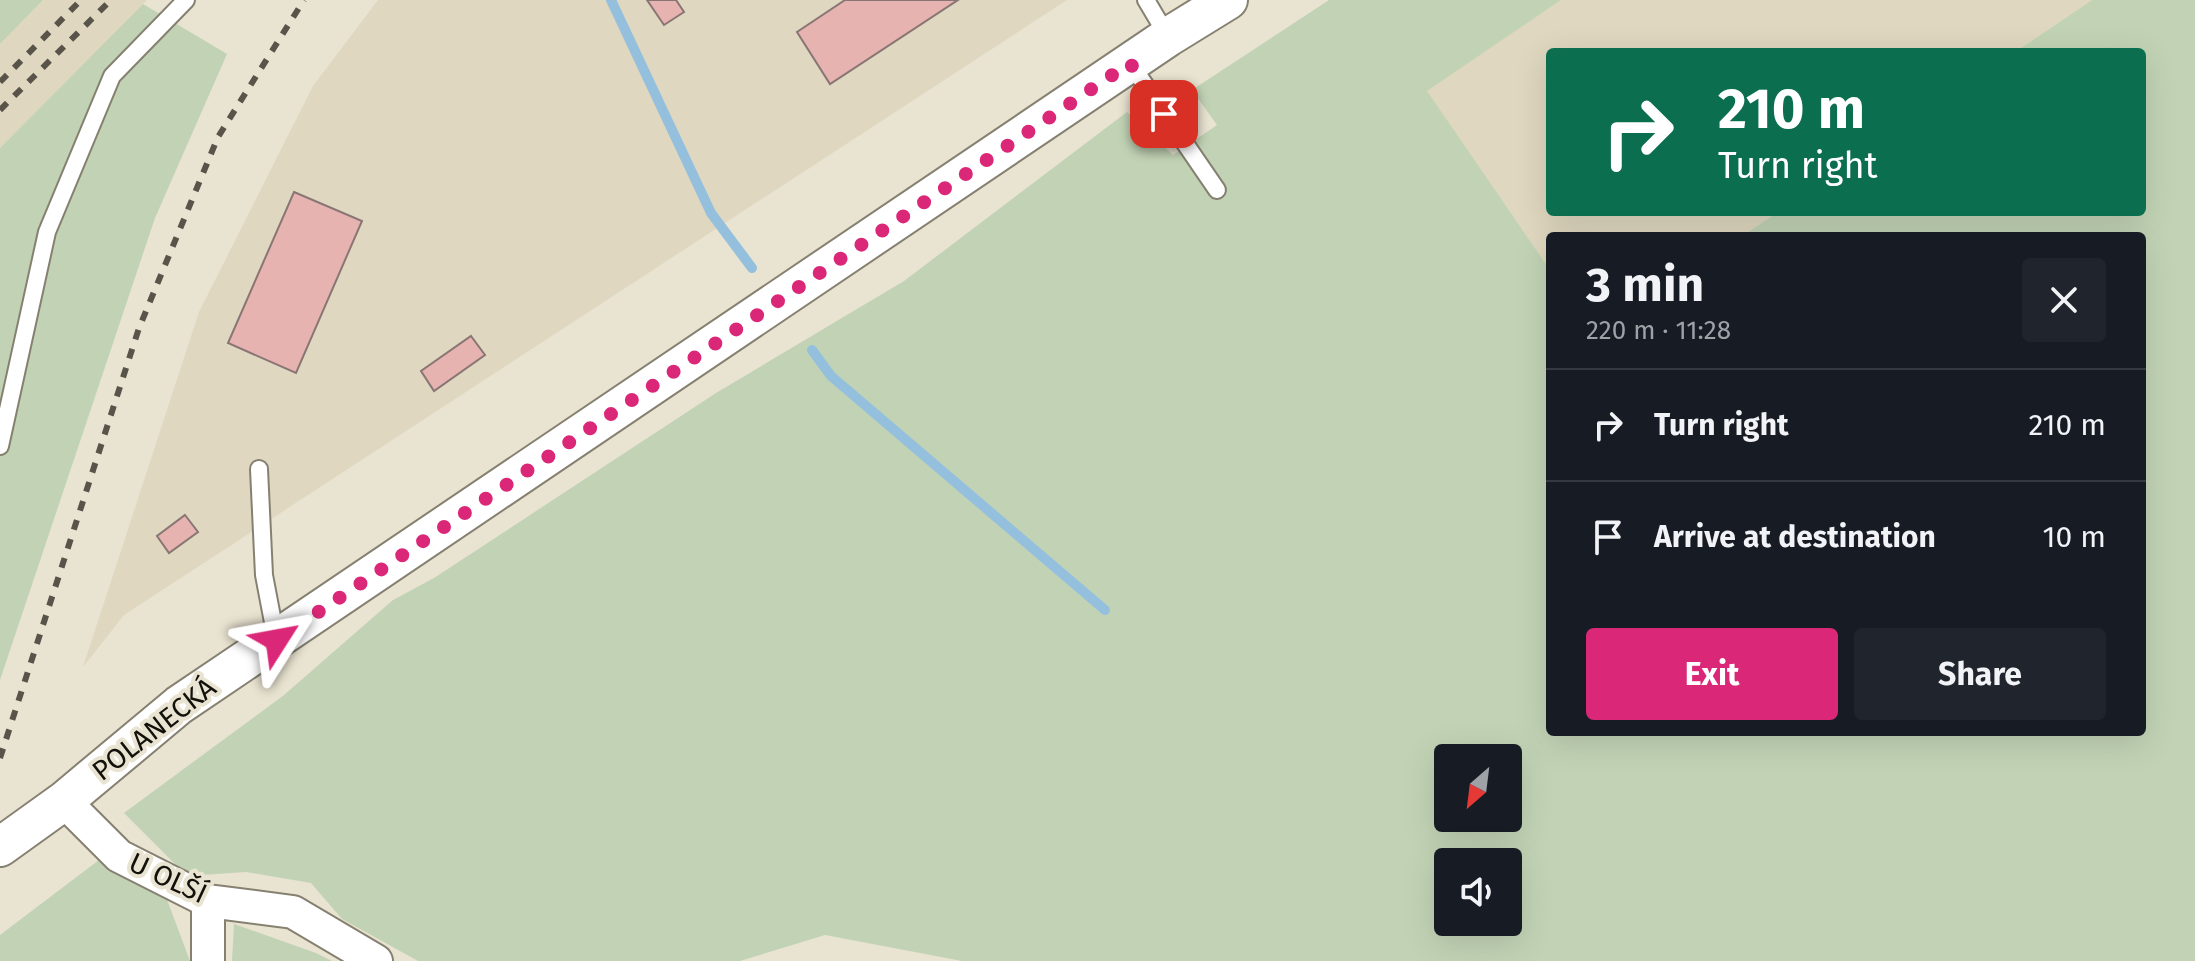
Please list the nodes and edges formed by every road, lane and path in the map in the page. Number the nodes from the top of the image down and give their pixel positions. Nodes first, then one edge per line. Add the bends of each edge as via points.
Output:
1 (186, 0) edge
2 (1146, 0) edge
3 (1228, 0) edge
4 (1168, 37) junction
5 (1130, 63) junction
6 (1217, 190) dead end
7 (0, 446) edge
8 (259, 469) dead end
9 (277, 640) junction
10 (64, 801) junction
11 (0, 847) edge
12 (208, 901) junction
13 (208, 961) edge
14 (376, 961) edge

1 - 7 lane via 112,76 47,232
2 - 4 lane
3 - 4 street, POLANECKÁ
4 - 5 street, POLANECKÁ
5 - 6 lane
5 - 9 street, POLANECKÁ
8 - 9 lane via 264,575
9 - 10 street, POLANECKÁ via 179,705
10 - 11 street, POLANECKÁ
10 - 12 street, U OLŠÍ via 119,856
12 - 13 street
12 - 14 street, U OLŠÍ via 293,912

